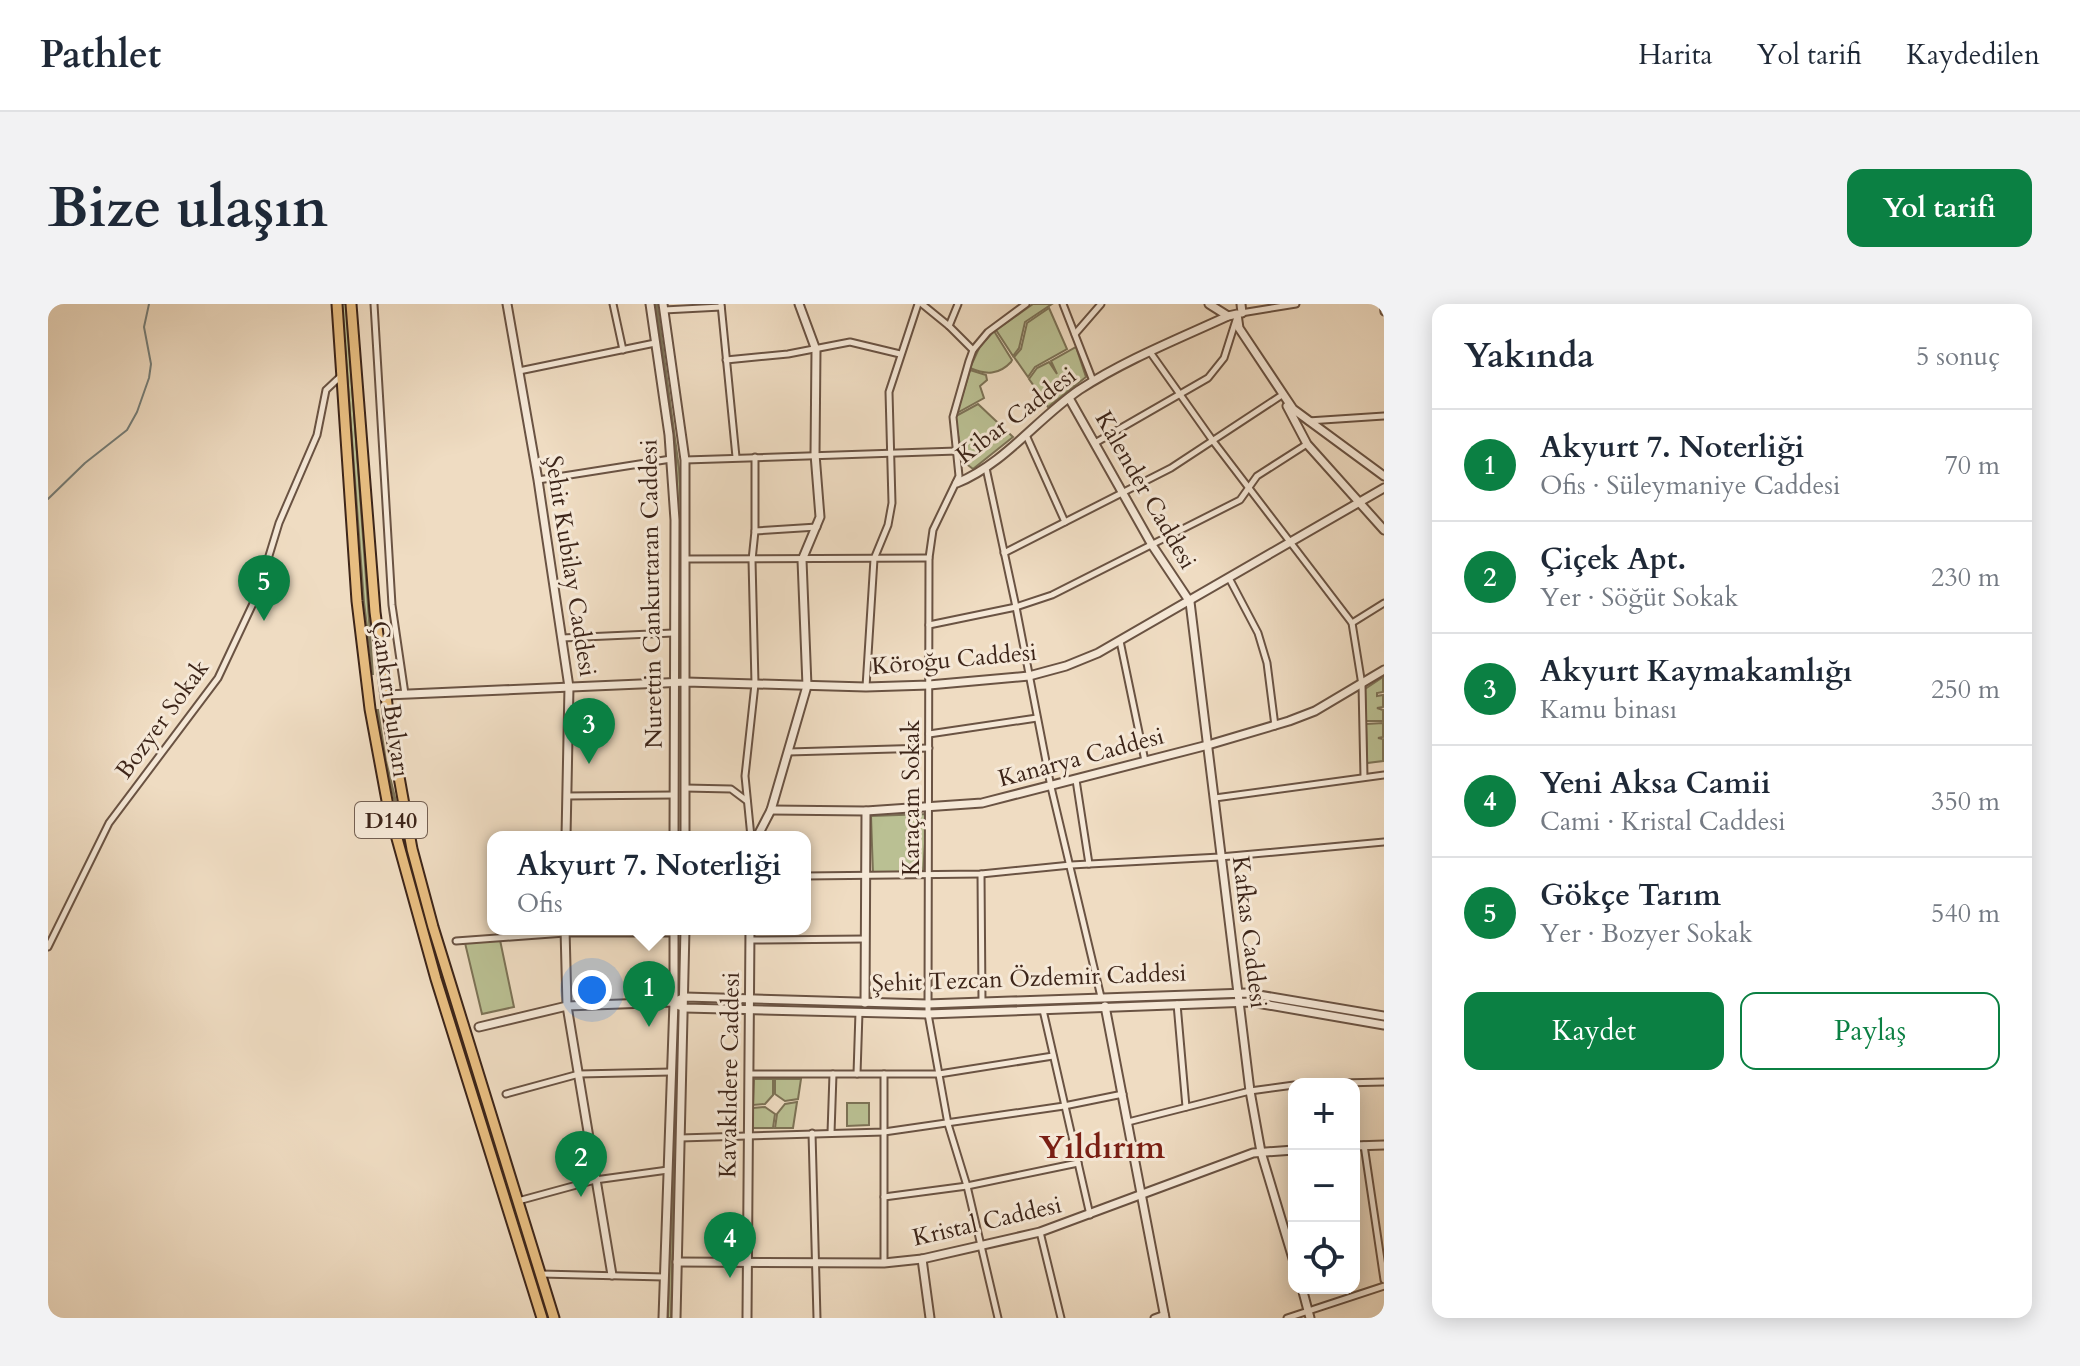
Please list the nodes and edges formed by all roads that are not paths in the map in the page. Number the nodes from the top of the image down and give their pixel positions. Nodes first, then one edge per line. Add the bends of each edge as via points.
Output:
1 (337, 304) edge
2 (351, 304) edge
3 (374, 304) edge
4 (507, 304) edge
5 (613, 304) edge
6 (650, 304) edge
7 (799, 304) edge
8 (920, 304) edge
9 (958, 304) edge
10 (1026, 304) edge
11 (1063, 304) edge
12 (1101, 304) edge
13 (1209, 304) edge
14 (1296, 304) edge
15 (1383, 304) edge
16 (721, 306) edge
17 (663, 307) edge
18 (1240, 310) edge
19 (1384, 312) edge
20 (1228, 316) junction
21 (949, 326) junction
22 (1075, 334) junction
23 (655, 343) junction
24 (623, 350) junction
25 (816, 350) junction
26 (973, 350) junction
27 (1150, 352) junction
28 (900, 354) junction
29 (726, 360) junction
30 (519, 371) junction
31 (342, 374) junction
32 (1094, 382) junction
33 (1179, 394) junction
34 (1282, 395) junction
35 (1069, 398) junction
36 (1384, 416) edge
37 (1307, 421) junction
38 (1025, 434) junction
39 (1213, 441) junction
40 (1095, 443) junction
41 (1307, 444) junction
42 (957, 451) junction
43 (891, 453) junction
44 (815, 454) junction
45 (736, 457) junction
46 (755, 457) junction
47 (672, 459) junction
48 (685, 460) junction
49 (986, 468) junction
50 (1384, 476) edge
51 (538, 480) junction
52 (957, 483) junction
53 (1249, 488) junction
54 (1384, 488) edge
55 (1123, 492) junction
56 (1359, 504) junction
57 (1065, 522) junction
58 (817, 527) junction
59 (1384, 530) edge
60 (755, 531) junction
61 (1291, 543) junction
62 (1152, 545) junction
63 (1004, 553) junction
64 (929, 558) junction
65 (687, 559) junction
66 (874, 559) junction
67 (752, 560) junction
68 (802, 560) junction
69 (1229, 578) junction
70 (1190, 602) junction
71 (1384, 603) edge
72 (1016, 607) junction
73 (1352, 623) junction
74 (929, 625) junction
75 (673, 633) junction
76 (562, 638) junction
77 (1120, 641) junction
78 (1384, 670) edge
79 (1029, 676) junction
80 (686, 682) junction
81 (673, 683) junction
82 (755, 684) junction
83 (929, 685) junction
84 (1362, 685) junction
85 (807, 686) junction
86 (569, 687) junction
87 (866, 687) junction
88 (405, 694) junction
89 (386, 695) junction
90 (1037, 718) junction
91 (1275, 726) junction
92 (929, 734) junction
93 (1208, 745) junction
94 (929, 748) junction
95 (788, 752) junction
96 (1145, 761) junction
97 (1384, 775) edge
98 (1364, 777) junction
99 (1076, 780) junction
100 (1051, 787) junction
101 (685, 788) junction
102 (674, 795) junction
103 (567, 796) junction
104 (1213, 798) junction
105 (748, 801) junction
106 (929, 808) junction
107 (771, 810) junction
108 (866, 811) junction
109 (566, 831) edge
110 (674, 831) edge
111 (685, 831) edge
112 (753, 831) edge
113 (758, 831) edge
114 (1384, 842) edge
115 (1220, 857) junction
116 (1089, 864) junction
117 (1071, 865) junction
118 (981, 874) junction
119 (866, 875) junction
120 (929, 875) junction
121 (811, 876) edge
122 (521, 935) edge
123 (565, 935) edge
124 (674, 935) edge
125 (685, 935) edge
126 (750, 935) edge
127 (866, 939) junction
128 (750, 940) junction
129 (456, 941) dead end
130 (48, 947) edge
131 (1237, 993) junction
132 (685, 997) junction
133 (1101, 997) junction
134 (750, 1000) junction
135 (982, 1001) junction
136 (674, 1003) junction
137 (865, 1003) junction
138 (1239, 1003) junction
139 (927, 1004) junction
140 (1176, 1004) junction
141 (567, 1006) junction
142 (1105, 1006) junction
143 (685, 1008) junction
144 (1043, 1009) junction
145 (750, 1010) junction
146 (859, 1012) junction
147 (928, 1014) junction
148 (1384, 1016) edge
149 (1384, 1025) edge
150 (479, 1027) dead end
151 (1053, 1056) junction
152 (671, 1072) junction
153 (579, 1074) junction
154 (749, 1074) junction
155 (833, 1074) junction
156 (857, 1074) junction
157 (884, 1074) junction
158 (939, 1074) junction
159 (1384, 1082) edge
160 (1360, 1083) edge
161 (1288, 1085) edge
162 (1250, 1091) junction
163 (506, 1094) dead end
164 (1123, 1094) junction
165 (1064, 1106) junction
166 (1186, 1107) junction
167 (1128, 1122) junction
168 (948, 1124) junction
169 (884, 1132) junction
170 (812, 1133) junction
171 (831, 1133) junction
172 (748, 1134) junction
173 (680, 1138) junction
174 (1360, 1145) edge
175 (1364, 1145) junction
176 (1384, 1145) edge
177 (1288, 1150) edge
178 (1261, 1152) junction
179 (1078, 1163) junction
180 (668, 1170) junction
181 (595, 1180) junction
182 (967, 1186) junction
183 (1140, 1195) junction
184 (884, 1197) junction
185 (518, 1201) junction
186 (1091, 1215) junction
187 (1040, 1232) junction
188 (1288, 1242) edge
189 (981, 1247) junction
190 (922, 1259) junction
191 (677, 1262) junction
192 (747, 1263) junction
193 (814, 1263) junction
194 (884, 1263) junction
195 (541, 1274) junction
196 (612, 1275) junction
197 (664, 1277) junction
198 (1384, 1280) edge
199 (1384, 1286) edge
200 (1304, 1294) edge
201 (1309, 1314) edge
202 (1165, 1316) edge
203 (542, 1318) edge
204 (554, 1318) edge
205 (663, 1318) edge
206 (676, 1318) edge
207 (747, 1318) edge
208 (817, 1318) edge
209 (930, 1318) edge
210 (998, 1318) edge
211 (1061, 1318) edge
212 (1154, 1318) edge
213 (1287, 1318) edge

1 - 31 highway, Çankırı Bulvarı / D140
2 - 89 highway, Çankırı Bulvarı / D140 via 369,558
3 - 88 street via 392,605
4 - 30 street, Şehit Kubilay Caddesi
5 - 24 street
6 - 23 street, Nurettin Cankurtaran Caddesi
7 - 25 street
8 - 21 street
8 - 28 street
9 - 21 street
10 - 26 street, Karaçam Sokak
11 - 22 street
12 - 22 street
13 - 20 street
14 - 18 street
15 - 19 street
16 - 17 street
16 - 29 street
17 - 48 street, Nurettin Cankurtaran Caddesi
18 - 20 street, Kibar Caddesi
18 - 33 street via 1214,372
18 - 34 street via 1239,328
20 - 27 street, Kibar Caddesi
21 - 26 street
22 - 32 street
23 - 24 street
23 - 47 street, Nurettin Cankurtaran Caddesi
24 - 30 street
25 - 28 street via 859,342
25 - 29 street
25 - 44 street
26 - 42 street, Karaçam Sokak via 955,403
27 - 32 street, Kibar Caddesi
27 - 33 street
28 - 43 street via 889,392
29 - 45 street
30 - 51 street, Şehit Kubilay Caddesi
31 - 130 street, Bozyer Sokak via 326,390 317,435 279,523 257,595 218,678 109,823
31 - 203 highway, Çankırı Bulvarı / D140 via 357,601 388,806
32 - 35 street, Kibar Caddesi
33 - 39 street
33 - 40 street
34 - 37 street
34 - 39 street
34 - 41 street
35 - 38 street, Kibar Caddesi
35 - 40 street, Kalender Caddesi
36 - 37 street
37 - 50 street
38 - 49 street, Kibar Caddesi
38 - 57 street
39 - 53 street
39 - 55 street
40 - 55 street, Kalender Caddesi
41 - 53 street via 1267,469
41 - 56 street
42 - 43 street
42 - 52 street, Karaçam Sokak
43 - 44 street
43 - 66 street via 891,511
44 - 46 street
44 - 58 street
45 - 46 street
45 - 48 street
46 - 60 street
47 - 51 street
47 - 75 street, Nurettin Cankurtaran Caddesi
48 - 65 street, Nurettin Cankurtaran Caddesi
49 - 52 street, Kibar Caddesi
49 - 63 street
51 - 76 street, Şehit Kubilay Caddesi
52 - 64 street, Karaçam Sokak via 933,530
53 - 61 street
53 - 62 street via 1240,500
54 - 56 street, Köroğu Caddesi
55 - 57 street
55 - 62 street, Kalender Caddesi
56 - 59 street
56 - 61 street, Köroğu Caddesi
57 - 63 street
58 - 60 street
58 - 68 street
60 - 67 street
61 - 69 street, Köroğu Caddesi
61 - 73 street
62 - 70 street, Kalender Caddesi
62 - 72 street via 1071,587
63 - 72 street
64 - 66 street
64 - 74 street, Karaçam Sokak
65 - 67 street
65 - 80 street, Nurettin Cankurtaran Caddesi
66 - 68 street
66 - 87 street
67 - 68 street
67 - 82 street
68 - 85 street
69 - 70 street, Köroğu Caddesi
69 - 91 street via 1258,633
70 - 77 street, Köroğu Caddesi
70 - 93 street, Kafkas Caddesi
71 - 73 street
72 - 74 street
72 - 79 street
73 - 84 street
74 - 83 street, Karaçam Sokak
75 - 76 street
75 - 81 street, Nurettin Cankurtaran Caddesi
76 - 86 street, Şehit Kubilay Caddesi
77 - 79 street, Köroğu Caddesi via 1082,660
77 - 96 street
78 - 84 street, Kanarya Caddesi
79 - 83 street, Köroğu Caddesi
79 - 90 street
80 - 81 street, Köroğu Caddesi
80 - 82 street, Köroğu Caddesi
80 - 101 street, Nurettin Cankurtaran Caddesi
81 - 86 street, Köroğu Caddesi
81 - 102 street, Nurettin Cankurtaran Caddesi
82 - 85 street, Köroğu Caddesi
82 - 105 street via 745,776
83 - 87 street, Köroğu Caddesi
83 - 92 street, Karaçam Sokak
84 - 91 street, Kanarya Caddesi
84 - 98 street
85 - 87 street, Köroğu Caddesi
85 - 95 street
86 - 88 street, Köroğu Caddesi
86 - 103 street, Şehit Kubilay Caddesi
88 - 89 street, Köroğu Caddesi
89 - 185 highway, Çankırı Bulvarı / D140 via 422,886
90 - 92 street
90 - 100 street
91 - 93 street, Kanarya Caddesi
92 - 94 street, Karaçam Sokak
93 - 96 street, Kanarya Caddesi
93 - 104 street, Kafkas Caddesi
94 - 95 street
94 - 106 street, Karaçam Sokak
95 - 107 street
96 - 99 street, Kanarya Caddesi
97 - 98 street
98 - 104 street
99 - 100 street, Kanarya Caddesi
99 - 116 street
100 - 106 street, Kanarya Caddesi via 982,803
100 - 117 street
101 - 105 street via 731,789
101 - 111 street, Nurettin Cankurtaran Caddesi
102 - 103 street
102 - 110 street, Nurettin Cankurtaran Caddesi
103 - 109 street, Şehit Kubilay Caddesi
104 - 115 street, Kafkas Caddesi
105 - 112 street
106 - 108 street, Kanarya Caddesi
106 - 120 street, Karaçam Sokak
107 - 108 street, Kanarya Caddesi
107 - 113 street
108 - 119 street
114 - 115 street
115 - 116 street
115 - 131 street, Kafkas Caddesi
116 - 117 street
117 - 118 street
117 - 133 street
118 - 120 street
118 - 135 street
119 - 120 street
119 - 121 street
119 - 127 street
120 - 139 street, Karaçam Sokak
122 - 129 street
123 - 141 street
124 - 136 street
125 - 132 street
126 - 128 street, Kavaklıdere Caddesi
127 - 128 street
127 - 137 street
128 - 134 street, Kavaklıdere Caddesi
131 - 133 street, Şehit Tezcan Özdemir Caddesi
131 - 138 street, Kafkas Caddesi
131 - 148 street, Şehit Tezcan Özdemir Caddesi
132 - 134 street, Şehit Tezcan Özdemir Caddesi
132 - 136 street, Şehit Tezcan Özdemir Caddesi
132 - 143 street
133 - 135 street, Şehit Tezcan Özdemir Caddesi
134 - 137 street, Şehit Tezcan Özdemir Caddesi
134 - 145 street, Kavaklıdere Caddesi
135 - 139 street, Şehit Tezcan Özdemir Caddesi
136 - 141 street
136 - 143 street, Şehit Tezcan Özdemir Caddesi
136 - 152 street
137 - 139 street, Şehit Tezcan Özdemir Caddesi
138 - 140 street, Şehit Tezcan Özdemir Caddesi
138 - 149 street, Şehit Tezcan Özdemir Caddesi
138 - 162 street, Kafkas Caddesi
139 - 147 street, Karaçam Sokak
140 - 142 street, Şehit Tezcan Özdemir Caddesi
140 - 166 street
141 - 150 street
141 - 153 street
142 - 144 street, Şehit Tezcan Özdemir Caddesi
142 - 164 street
143 - 145 street, Şehit Tezcan Özdemir Caddesi
143 - 173 street
144 - 147 street, Şehit Tezcan Özdemir Caddesi
144 - 151 street
145 - 146 street, Şehit Tezcan Özdemir Caddesi
145 - 154 street, Kavaklıdere Caddesi
146 - 147 street, Şehit Tezcan Özdemir Caddesi
146 - 156 street
147 - 158 street, Karaçam Sokak
151 - 158 street
151 - 165 street
152 - 153 street
152 - 180 street
153 - 163 street
153 - 181 street
154 - 155 street
154 - 172 street, Kavaklıdere Caddesi
155 - 156 street
155 - 171 street
156 - 157 street
157 - 158 street
157 - 169 street
158 - 168 street, Karaçam Sokak
159 - 160 street
161 - 162 street
162 - 166 street
162 - 178 street, Kafkas Caddesi
164 - 165 street
164 - 167 street
165 - 168 street
165 - 179 street
166 - 167 street
167 - 183 street
168 - 169 street
168 - 182 street, Karaçam Sokak
169 - 171 street
169 - 184 street
170 - 171 street
170 - 172 street
170 - 193 street
172 - 173 street
172 - 192 street, Kavaklıdere Caddesi
173 - 191 street
174 - 175 street
175 - 176 street
175 - 198 street
177 - 178 street, Kristal Caddesi
178 - 183 street, Kristal Caddesi
178 - 188 street, Kafkas Caddesi
179 - 182 street
179 - 186 street
180 - 181 street
180 - 197 street
181 - 185 street
181 - 196 street
182 - 184 street
182 - 189 street, Karaçam Sokak
183 - 186 street, Kristal Caddesi
183 - 202 street
184 - 194 street
185 - 195 highway, Çankırı Bulvarı / D140
186 - 187 street, Kristal Caddesi
187 - 189 street, Kristal Caddesi
187 - 211 street
189 - 190 street, Kristal Caddesi
189 - 210 street, Karaçam Sokak
190 - 194 street, Kristal Caddesi
190 - 209 street
191 - 192 street, Kristal Caddesi
191 - 206 street
192 - 193 street, Kristal Caddesi
192 - 207 street, Kavaklıdere Caddesi
193 - 194 street, Kristal Caddesi
193 - 208 street
195 - 196 street
195 - 204 highway, Çankırı Bulvarı / D140
196 - 197 street
197 - 205 street
199 - 201 street
200 - 201 street
201 - 213 street
202 - 212 street

